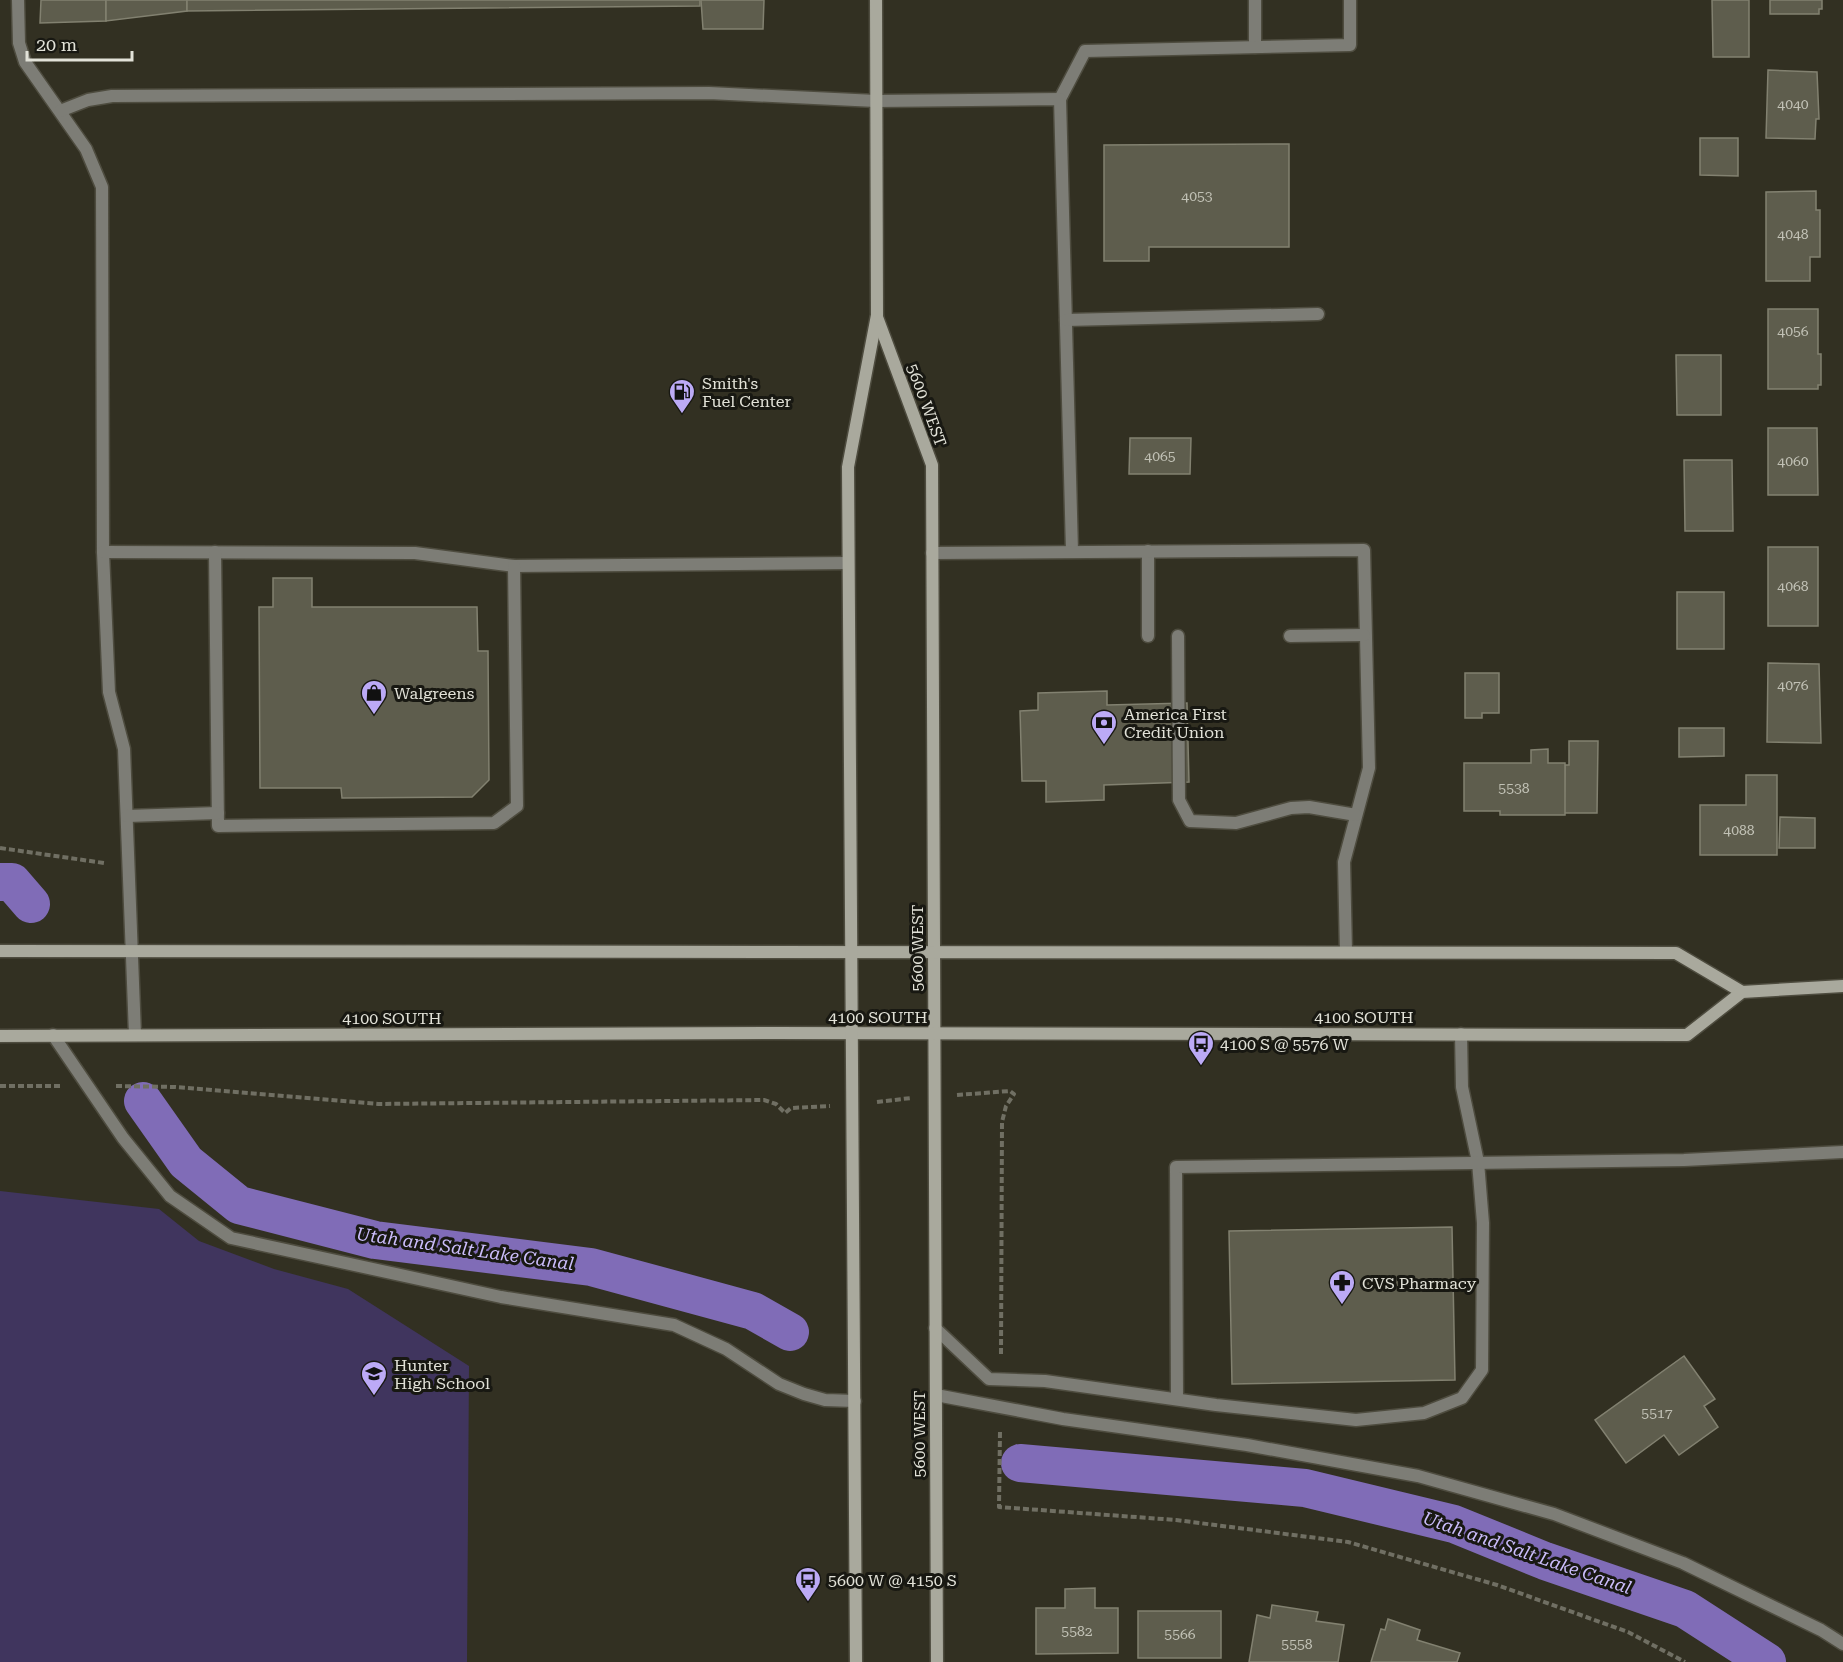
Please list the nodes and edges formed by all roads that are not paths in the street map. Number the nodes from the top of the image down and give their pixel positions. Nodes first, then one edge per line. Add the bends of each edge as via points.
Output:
1 (18, 0) edge
2 (876, 0) edge
3 (1255, 0) edge
4 (1350, 0) edge
5 (1256, 47) junction
6 (1060, 99) junction
7 (876, 101) junction
8 (60, 111) junction
9 (1318, 314) dead end
10 (877, 315) junction
11 (1066, 320) junction
12 (1072, 551) junction
13 (1148, 551) junction
14 (103, 552) junction
15 (215, 552) junction
16 (932, 553) junction
17 (848, 563) junction
18 (514, 566) junction
19 (1364, 635) junction
20 (1148, 636) dead end
21 (1178, 636) dead end
22 (1290, 636) dead end
23 (218, 813) junction
24 (1356, 815) junction
25 (127, 816) junction
26 (0, 951) edge
27 (132, 951) junction
28 (851, 951) junction
29 (934, 951) junction
30 (1346, 952) junction
31 (1843, 986) edge
32 (1742, 992) junction
33 (851, 1033) junction
34 (934, 1034) junction
35 (1461, 1034) junction
36 (0, 1035) edge
37 (53, 1035) junction
38 (135, 1035) junction
39 (1843, 1152) edge
40 (1478, 1162) junction
41 (935, 1328) junction
42 (936, 1395) junction
43 (1177, 1397) junction
44 (855, 1401) junction
45 (1843, 1644) edge
46 (856, 1662) edge
47 (937, 1662) edge

1 - 8 lane via 19,43 25,62
2 - 7 main road, 5600 WEST
3 - 5 lane
4 - 5 lane via 1350,45
5 - 6 lane via 1085,51
6 - 7 lane
6 - 11 lane
7 - 8 lane via 709,93 123,96 87,100
7 - 10 main road, 5600 WEST
8 - 14 lane via 86,149 102,187
9 - 11 lane
10 - 16 main road, 5600 WEST via 932,465
10 - 17 main road, 5600 WEST via 848,467
11 - 12 lane
12 - 13 lane
12 - 16 lane
13 - 19 lane via 1364,550
13 - 20 lane
14 - 15 lane
14 - 25 lane via 109,692 124,749
15 - 18 lane via 415,553
15 - 23 lane
16 - 29 main road, 5600 WEST
17 - 18 lane
17 - 28 main road, 5600 WEST
18 - 23 lane via 517,806 494,823 218,826
19 - 22 lane
19 - 24 lane via 1369,768
21 - 24 lane via 1179,800 1190,821 1236,823 1309,807
23 - 25 lane
24 - 30 lane via 1344,862
25 - 27 lane
26 - 27 main road
27 - 28 main road
27 - 38 lane
28 - 29 main road
28 - 33 main road, 5600 WEST
29 - 30 main road
29 - 34 main road, 5600 WEST
30 - 32 main road via 1676,953
31 - 32 main road
32 - 35 main road, 4100 SOUTH via 1687,1035
33 - 34 main road, 4100 SOUTH
33 - 38 main road, 4100 SOUTH
33 - 44 main road, 5600 WEST
34 - 35 main road, 4100 SOUTH
34 - 41 main road, 5600 WEST
35 - 40 lane via 1462,1087
36 - 37 main road, 4100 SOUTH
37 - 38 main road, 4100 SOUTH
37 - 44 lane via 123,1138 170,1196 231,1238 501,1297 674,1325 726,1349 779,1384 825,1400
39 - 40 lane via 1684,1160
40 - 43 lane via 1176,1167
40 - 43 lane via 1483,1223 1482,1370 1462,1398 1424,1413 1356,1420
41 - 42 main road, 5600 WEST
41 - 43 lane via 990,1379 1045,1381
42 - 45 lane via 1418,1476 1554,1514 1683,1563
42 - 47 main road, 5600 WEST
44 - 46 main road, 5600 WEST

